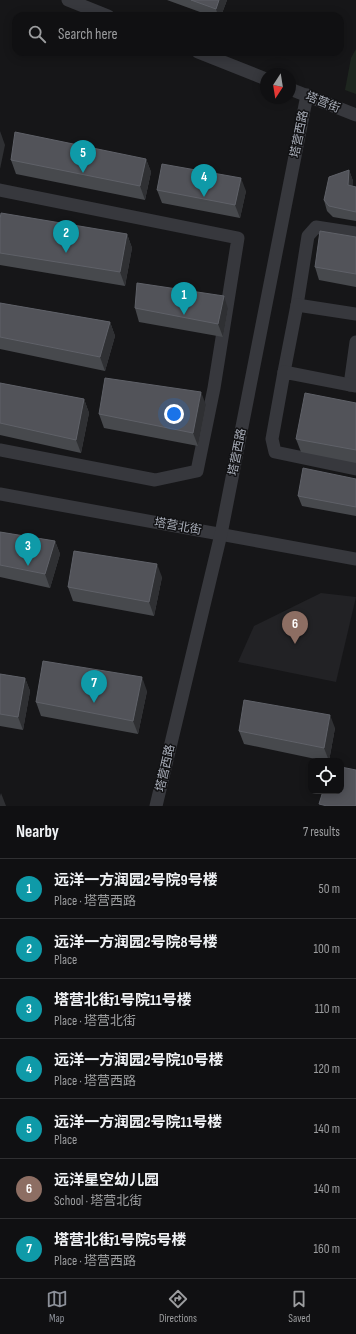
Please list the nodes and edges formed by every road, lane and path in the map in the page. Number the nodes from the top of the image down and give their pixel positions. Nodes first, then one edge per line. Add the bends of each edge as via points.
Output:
1 (68, 0) edge
2 (98, 12) edge
3 (208, 56) edge
4 (260, 77) edge
5 (296, 91) edge
6 (307, 95) junction
7 (356, 115) edge
8 (0, 190) edge
9 (356, 233) edge
10 (297, 305) junction
11 (356, 314) edge
12 (356, 348) edge
13 (284, 372) junction
14 (353, 385) edge
15 (0, 450) edge
16 (356, 468) edge
17 (0, 494) edge
18 (221, 534) junction
19 (356, 559) edge
20 (156, 806) edge

1 - 2 street
3 - 4 street
5 - 6 street, 塔营街
6 - 7 street, 塔营街
6 - 18 street, 塔营西路
8 - 15 street via 238,238 214,388 197,471 155,480
9 - 10 street via 316,227 308,236
10 - 11 street
10 - 13 street
12 - 14 street
13 - 14 street
13 - 16 street via 272,439 276,452
17 - 18 street, 塔营北街
18 - 19 street, 塔营北街
18 - 20 street, 塔营西路

